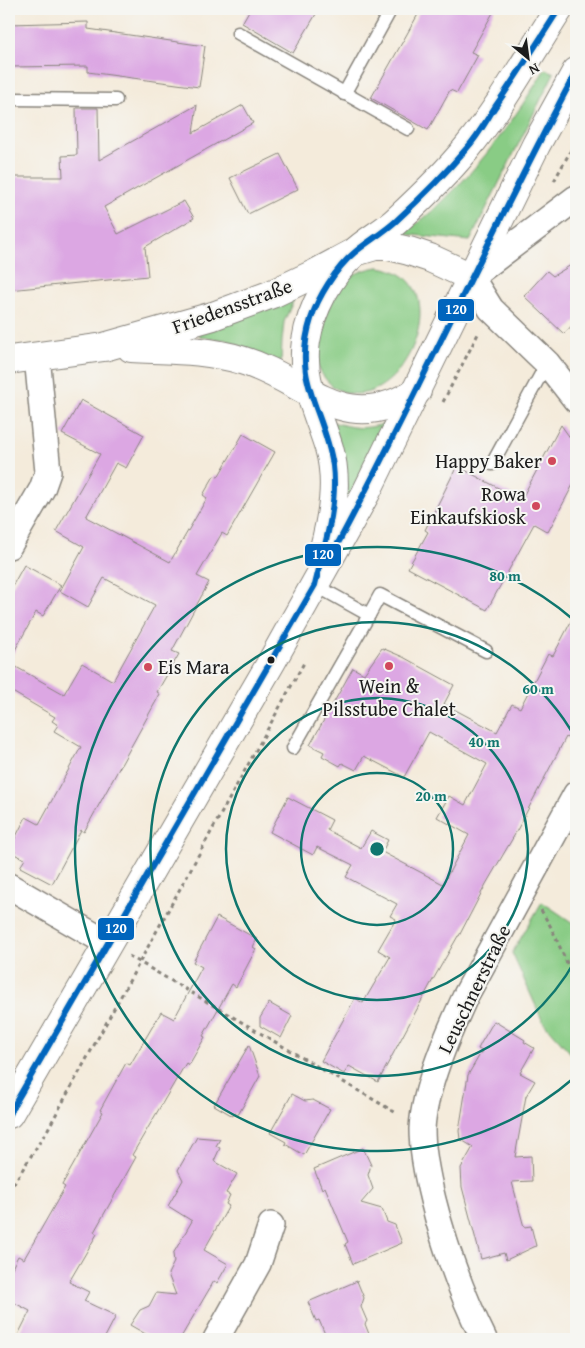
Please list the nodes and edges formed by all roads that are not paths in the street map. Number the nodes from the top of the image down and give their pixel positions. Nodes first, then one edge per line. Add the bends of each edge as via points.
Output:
1 (391, 9) edge
2 (559, 9) edge
3 (238, 33) dead end
4 (576, 72) edge
5 (344, 94) junction
6 (9, 99) edge
7 (116, 100) dead end
8 (408, 129) dead end
9 (576, 198) edge
10 (355, 252) junction
11 (471, 277) junction
12 (104, 347) junction
13 (38, 356) junction
14 (9, 360) edge
15 (547, 363) junction
16 (309, 391) junction
17 (417, 391) junction
18 (576, 400) edge
19 (492, 464) dead end
20 (9, 546) edge
21 (315, 585) junction
22 (369, 615) junction
23 (486, 651) dead end
24 (293, 748) dead end
25 (576, 794) edge
26 (9, 886) edge
27 (107, 944) junction
28 (9, 1114) edge
29 (271, 1225) dead end
30 (216, 1339) edge
31 (484, 1339) edge

1 - 5 lane
2 - 10 main road via 468,147 394,223
3 - 5 lane
4 - 11 main road
5 - 8 lane
6 - 7 lane
9 - 11 street
10 - 11 main road via 388,246 430,258
10 - 12 main road, Friedensstraße via 272,294 213,316
10 - 16 main road via 341,265 311,319 304,363
11 - 15 street via 491,309
11 - 17 main road
12 - 13 main road, Friedensstraße
12 - 16 main road, Friedensstraße via 192,351 231,357 266,369
13 - 14 main road, Friedensstraße
13 - 20 street via 48,472 42,489
15 - 18 street
15 - 19 lane
16 - 17 main road, Friedensstraße via 343,408 366,410 389,406
16 - 21 main road via 329,448 334,488 328,532
17 - 21 main road
21 - 22 lane
21 - 27 main road
22 - 23 lane via 380,595
22 - 24 lane
25 - 31 street, Leuschnerstraße via 466,995 450,1030 427,1099 422,1128 425,1167 447,1250
26 - 27 street
27 - 28 main road
29 - 30 street via 258,1264

